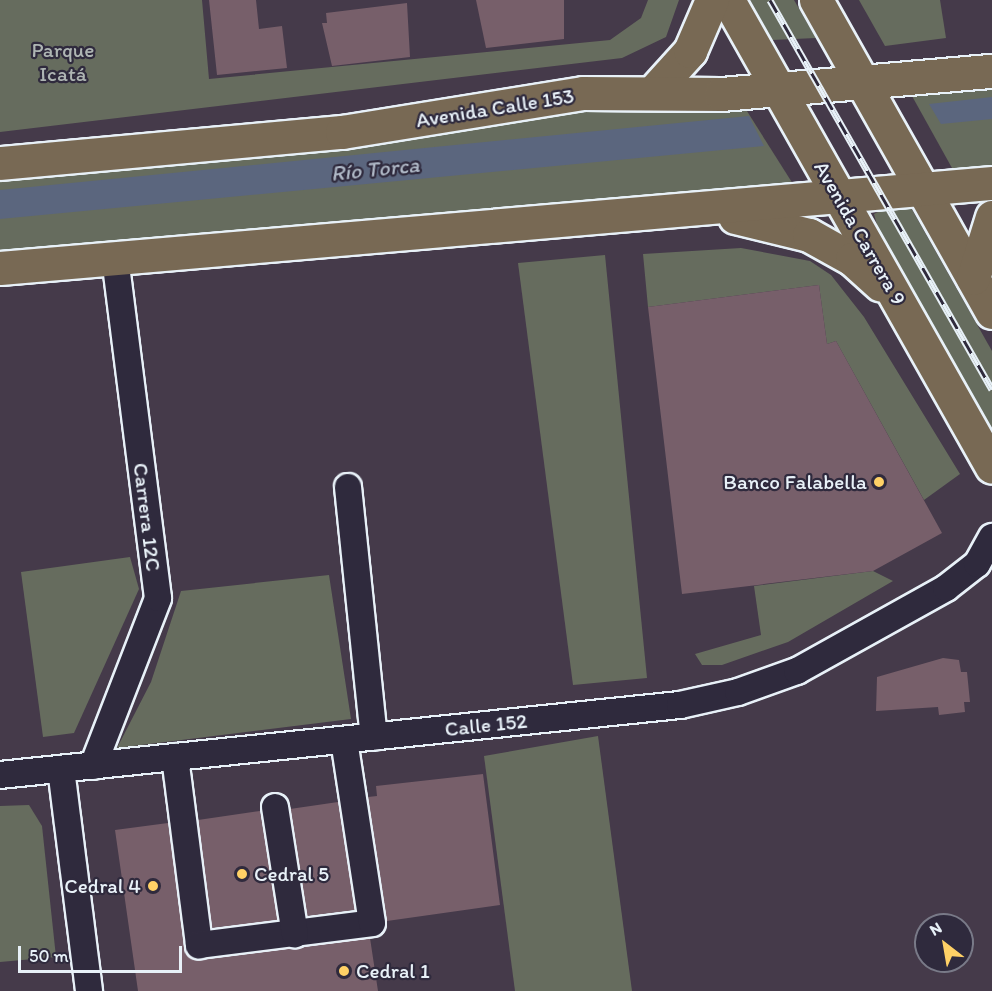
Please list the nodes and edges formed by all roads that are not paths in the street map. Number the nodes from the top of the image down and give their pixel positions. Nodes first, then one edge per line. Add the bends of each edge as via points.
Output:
1 (712, 0) edge
2 (728, 0) edge
3 (816, 0) edge
4 (992, 71) edge
5 (867, 92) junction
6 (652, 93) junction
7 (784, 98) junction
8 (0, 163) edge
9 (992, 183) edge
10 (922, 190) junction
11 (839, 196) junction
12 (664, 210) junction
13 (992, 217) edge
14 (115, 258) junction
15 (0, 268) edge
16 (973, 278) junction
17 (900, 303) junction
18 (992, 312) edge
19 (991, 466) edge
20 (348, 487) dead end
21 (992, 537) edge
22 (992, 571) edge
23 (946, 588) junction
24 (374, 737) junction
25 (344, 740) junction
26 (175, 757) junction
27 (93, 766) junction
28 (61, 769) junction
29 (0, 775) edge
30 (275, 807) dead end
31 (295, 934) junction
32 (89, 991) edge

1 - 6 main road via 690,51
2 - 7 main road, Avenida Carrera 9
3 - 5 main road
4 - 5 main road, Avenida Calle 153
5 - 7 main road, Avenida Calle 153
5 - 10 main road
6 - 7 main road, Avenida Calle 153
6 - 8 main road, Avenida Calle 153 via 583,93 342,132
7 - 11 main road, Avenida Carrera 9
9 - 10 main road
10 - 11 main road
10 - 16 main road
11 - 12 main road
11 - 17 main road, Avenida Carrera 9
12 - 14 main road
12 - 17 main road via 770,222 809,235 852,259
13 - 16 main road
14 - 15 main road
14 - 27 street, Carrera 12C via 158,598
16 - 18 main road
17 - 19 main road, Avenida Carrera 9
20 - 24 street
21 - 23 street, Calle 152 via 977,564
22 - 23 street, Calle 152
23 - 24 street, Calle 152 via 797,671 738,692 680,705
24 - 25 street, Calle 152
25 - 26 street, Calle 152
25 - 31 street via 372,923
26 - 27 street, Calle 152
26 - 31 street via 199,945
27 - 28 street, Calle 152
28 - 29 street, Calle 152
28 - 32 street
30 - 31 street

